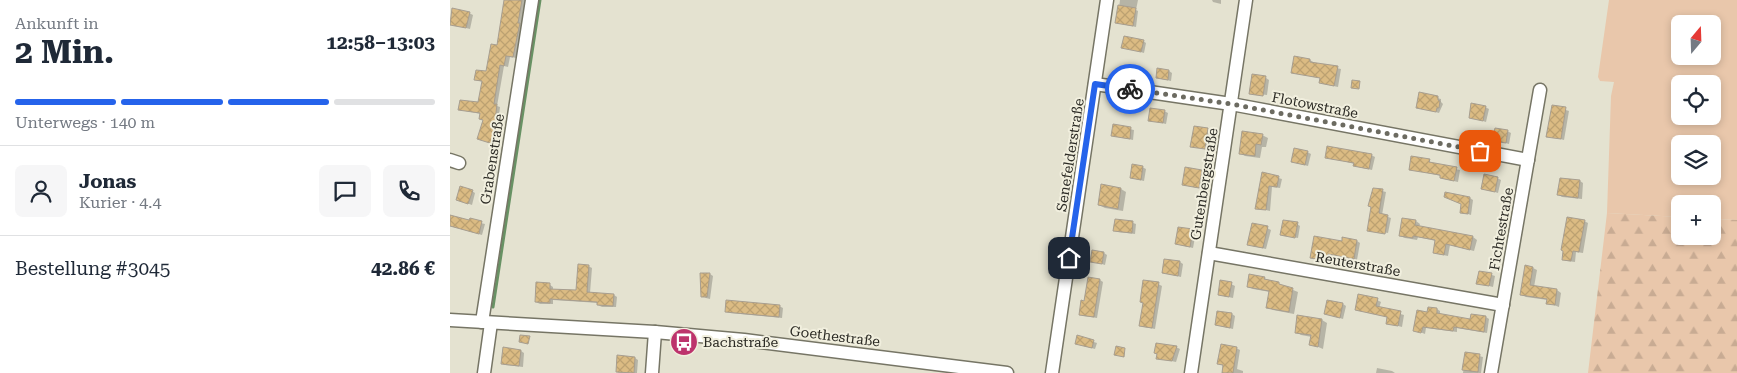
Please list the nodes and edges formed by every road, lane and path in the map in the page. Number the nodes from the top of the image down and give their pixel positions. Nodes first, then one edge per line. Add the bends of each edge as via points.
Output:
1 (532, 0) edge
2 (1107, 0) edge
3 (1246, 0) edge
4 (1095, 84) junction
5 (1540, 90) dead end
6 (1231, 104) junction
7 (1528, 160) junction
8 (1209, 252) junction
9 (1503, 305) junction
10 (450, 320) edge
11 (487, 322) junction
12 (655, 332) junction
13 (910, 367) edge
14 (484, 373) edge
15 (652, 373) edge
16 (1007, 373) edge
17 (1052, 373) edge
18 (1191, 373) edge
19 (1492, 373) edge

1 - 11 street, Grabenstraße
2 - 4 street, Senefelderstraße
3 - 6 street, Gutenbergstraße
4 - 6 street, Flotowstraße
4 - 17 street, Senefelderstraße
5 - 7 street, Fichtestraße
6 - 7 street, Flotowstraße
6 - 8 street, Gutenbergstraße
7 - 9 street, Fichtestraße
8 - 9 street, Reuterstraße
8 - 18 street, Gutenbergstraße
9 - 19 street, Fichtestraße
10 - 11 street, Goethestraße
11 - 12 street, Goethestraße
11 - 14 street, Grabenstraße
12 - 13 street, Goethestraße via 744,340
12 - 15 street
13 - 16 street, Goethestraße

